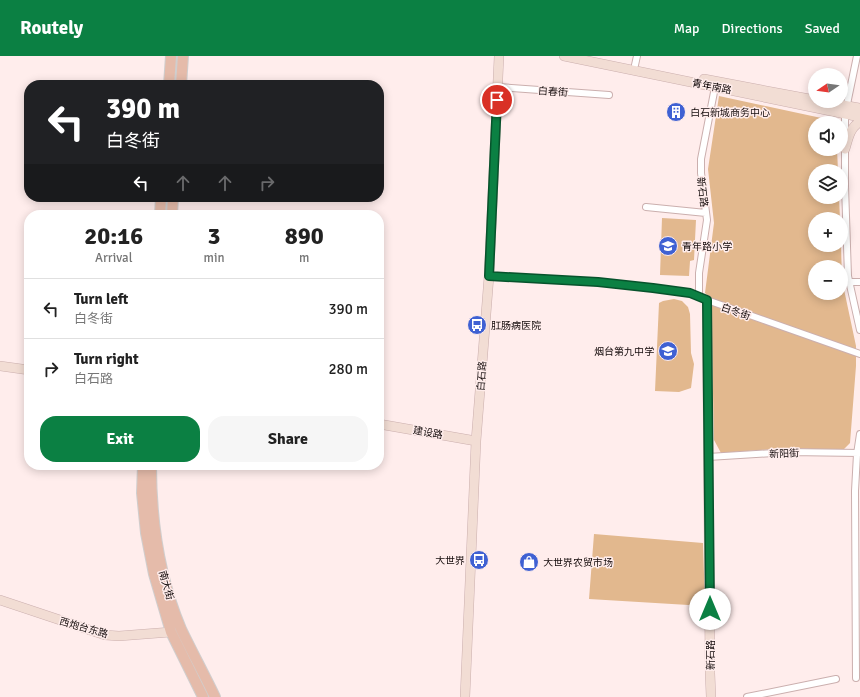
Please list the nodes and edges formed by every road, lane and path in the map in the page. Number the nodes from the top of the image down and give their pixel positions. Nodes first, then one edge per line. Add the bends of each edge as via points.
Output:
1 (171, 56) edge
2 (183, 56) edge
3 (499, 56) edge
4 (564, 56) edge
5 (591, 56) edge
6 (857, 56) edge
7 (636, 60) edge
8 (169, 80) edge
9 (181, 80) edge
10 (498, 87) junction
11 (715, 87) junction
12 (608, 95) dead end
13 (808, 98) edge
14 (840, 108) edge
15 (860, 108) edge
16 (846, 110) junction
17 (846, 116) edge
18 (860, 117) edge
19 (860, 122) edge
20 (848, 141) edge
21 (845, 156) edge
22 (646, 207) dead end
23 (706, 213) junction
24 (489, 276) junction
25 (850, 282) junction
26 (860, 282) edge
27 (703, 299) junction
28 (860, 330) edge
29 (860, 354) edge
30 (0, 366) edge
31 (24, 369) edge
32 (384, 425) edge
33 (860, 434) edge
34 (476, 441) junction
35 (859, 454) edge
36 (708, 457) junction
37 (144, 470) edge
38 (151, 470) edge
39 (0, 600) edge
40 (171, 632) junction
41 (836, 678) dead end
42 (856, 678) dead end
43 (203, 697) edge
44 (215, 697) edge
45 (464, 697) edge
46 (711, 697) edge
47 (747, 697) edge

1 - 8 main road
2 - 9 main road
3 - 10 street, 白石路
4 - 11 street, 青年南路
5 - 7 street, 青年南路
6 - 16 street
7 - 13 street, 青年南路
10 - 12 street, 白春街
10 - 24 street, 白石路
11 - 16 street, 青年南路
11 - 23 street, 新石路 via 701,159
14 - 16 street, 青年南路
15 - 16 street, 青年南路
16 - 17 street
16 - 18 street, 青年南路
19 - 20 street via 852,130
21 - 25 street
22 - 23 street
23 - 27 street, 新石路 via 699,273
24 - 27 street, 白冬街 via 598,282 690,293
24 - 34 street, 白石路
25 - 26 street
25 - 28 street
27 - 29 street, 白冬街
27 - 36 street, 新石路
30 - 31 street
32 - 34 street, 建设路
33 - 35 street
34 - 45 street, 白石路
35 - 36 street, 新阳街 via 789,452
35 - 42 street via 855,491
36 - 46 street, 新石路
37 - 40 main road, 南大街 via 142,493 146,533 154,574
38 - 44 main road, 南大街 via 155,532 163,572 181,628
39 - 40 street, 西炮台东路 via 105,635
40 - 43 main road, 南大街
41 - 47 street

